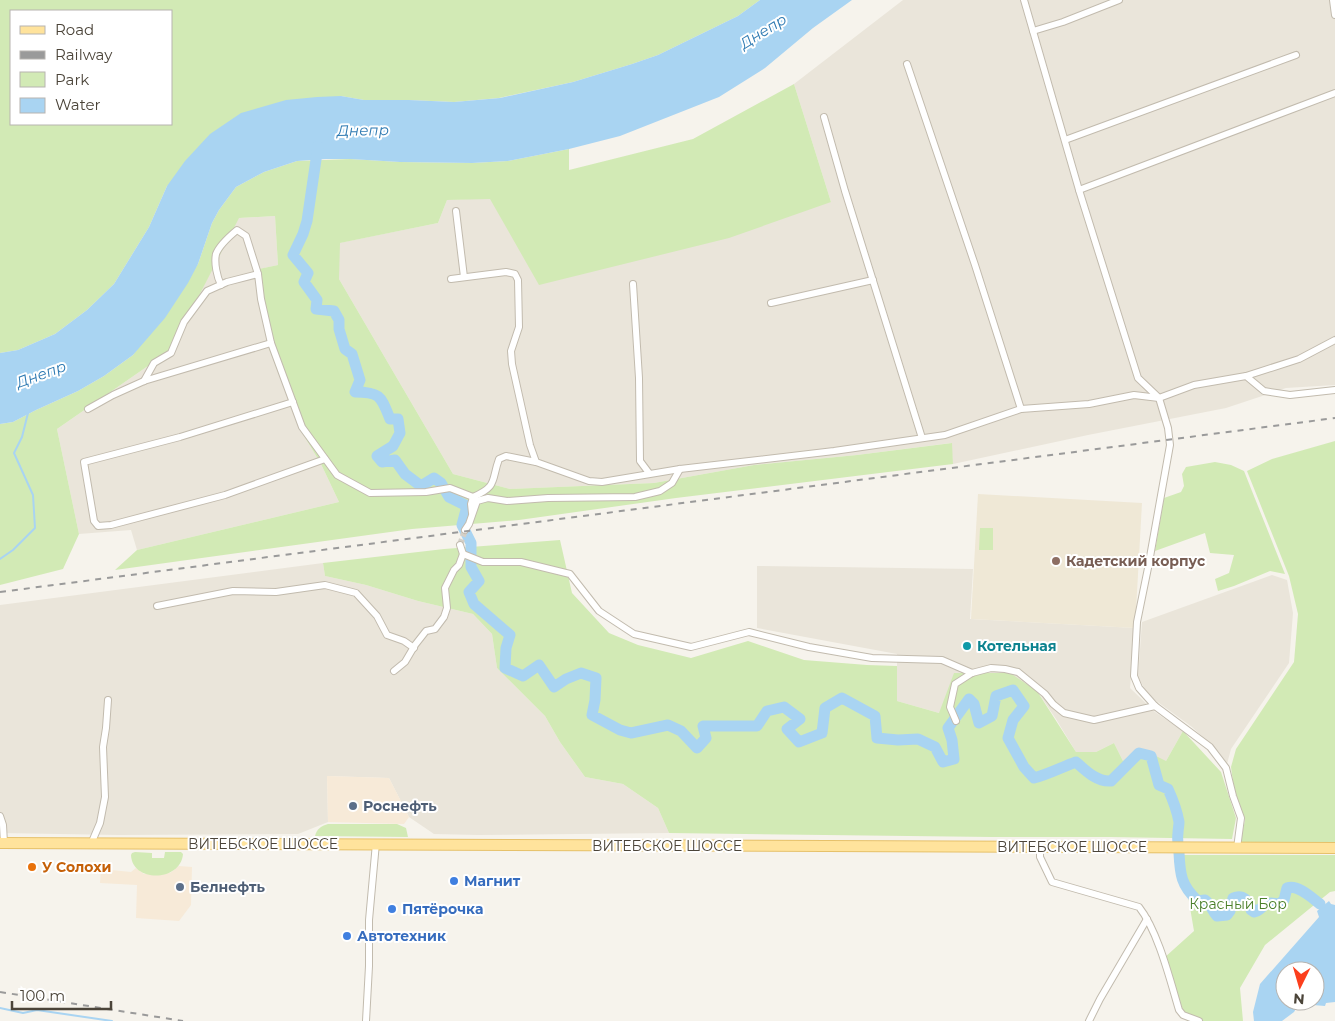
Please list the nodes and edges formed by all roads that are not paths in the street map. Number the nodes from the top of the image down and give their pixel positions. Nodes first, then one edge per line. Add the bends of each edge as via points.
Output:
1 (1024, 0) edge
2 (1119, 0) edge
3 (1333, 0) edge
4 (1335, 15) edge
5 (1032, 30) junction
6 (1296, 55) dead end
7 (907, 64) dead end
8 (1335, 93) edge
9 (824, 117) dead end
10 (1065, 140) junction
11 (1079, 190) junction
12 (456, 211) dead end
13 (258, 274) junction
14 (464, 277) junction
15 (451, 279) dead end
16 (872, 280) junction
17 (633, 284) dead end
18 (221, 285) junction
19 (771, 303) dead end
20 (1335, 340) edge
21 (271, 343) junction
22 (1246, 376) junction
23 (144, 381) junction
24 (1335, 390) edge
25 (1159, 398) junction
26 (293, 402) junction
27 (88, 409) dead end
28 (1021, 409) junction
29 (922, 438) junction
30 (325, 459) junction
31 (536, 462) junction
32 (680, 469) junction
33 (649, 473) junction
34 (473, 497) junction
35 (472, 513) junction
36 (465, 530) tunnel mouth
37 (460, 545) tunnel mouth
38 (463, 554) junction
39 (157, 606) dead end
40 (414, 648) junction
41 (394, 671) dead end
42 (972, 673) junction
43 (108, 700) dead end
44 (1155, 706) junction
45 (956, 721) dead end
46 (0, 816) edge
47 (2, 843) edge
48 (90, 844) junction
49 (376, 844) junction
50 (1040, 846) junction
51 (1237, 848) junction
52 (1335, 848) edge
53 (1146, 919) junction
54 (366, 1021) edge
55 (1090, 1021) edge
56 (1199, 1021) edge

1 - 5 street
2 - 5 street via 1063,22
3 - 4 street
5 - 10 street
6 - 10 street
7 - 28 street
8 - 11 street
9 - 16 street
10 - 11 street
11 - 25 street via 1138,378
12 - 14 street
13 - 18 street
13 - 18 street via 246,236 237,230 216,254 216,273
13 - 21 street
14 - 15 street
14 - 31 street via 506,272 515,274 518,280 519,327 511,351
16 - 19 street
16 - 29 street
17 - 33 street via 640,460
18 - 23 street via 208,291 196,305 184,322 171,353 154,364
20 - 22 street via 1299,359
21 - 23 street
21 - 26 street
22 - 24 street via 1264,392 1290,395
22 - 25 street via 1194,385
23 - 27 street
25 - 28 street via 1134,395 1089,404
25 - 44 street via 1170,445 1137,622 1134,676 1139,688
26 - 30 street via 302,427
26 - 30 street via 84,462 94,521 98,526 111,525 225,495
28 - 29 street via 945,435
29 - 32 street
30 - 34 street via 337,475 370,493 450,488
31 - 33 street via 588,481 602,482
31 - 34 street via 506,456 499,459 487,491
32 - 33 street
32 - 35 street via 672,483 660,491 635,497 507,501 488,498 477,501
34 - 35 street
35 - 36 street
37 - 38 street
38 - 40 street via 445,588 447,608 444,617 435,629 426,631
38 - 42 street via 482,562 521,562 570,574 599,611 634,634 691,647 749,632 872,658 942,660
39 - 40 street via 233,592 276,592 325,584 356,593 377,616 387,635
40 - 41 street
42 - 44 street via 991,668 1018,672 1064,713 1094,720
42 - 45 street via 955,684 950,707
43 - 48 street via 103,746 104,797 100,823
44 - 51 street via 1210,747 1226,768 1241,818
46 - 47 street
47 - 48 main road, ВИТЕБСКОЕ ШОССЕ
48 - 49 main road, ВИТЕБСКОЕ ШОССЕ
49 - 50 main road, ВИТЕБСКОЕ ШОССЕ
49 - 54 street via 369,920
50 - 51 main road, ВИТЕБСКОЕ ШОССЕ
50 - 53 street via 1040,857 1052,882 1138,907
51 - 52 main road, ВИТЕБСКОЕ ШОССЕ
53 - 55 street
53 - 56 street via 1179,1010

